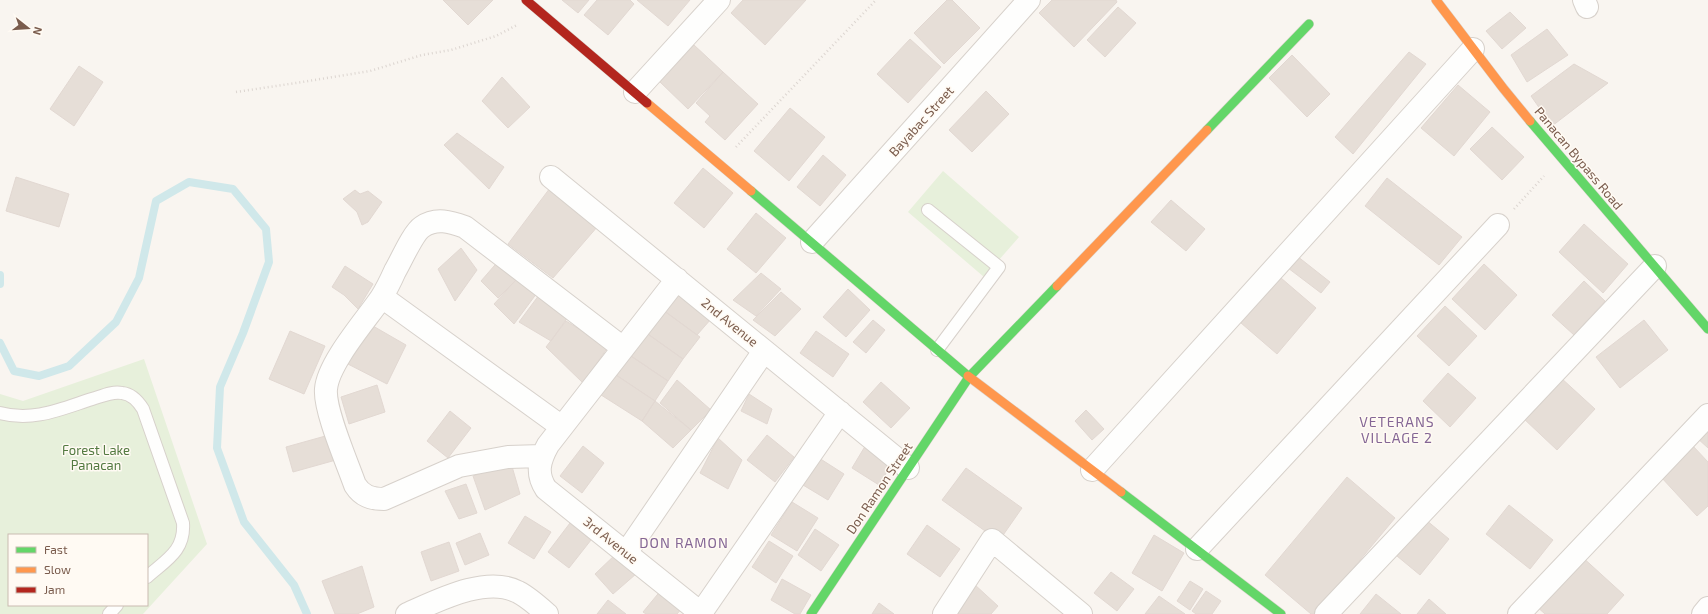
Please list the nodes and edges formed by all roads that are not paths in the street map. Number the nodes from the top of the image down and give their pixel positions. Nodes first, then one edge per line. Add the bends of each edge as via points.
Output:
1 (526, 0) edge
2 (1030, 0) edge
3 (1436, 0) edge
4 (717, 1) edge
5 (1309, 24) dead end
6 (1473, 49) junction
7 (635, 92) junction
8 (551, 177) dead end
9 (928, 210) dead end
10 (1498, 225) road end
11 (812, 242) junction
12 (1655, 266) junction
13 (677, 279) junction
14 (382, 297) junction
15 (1708, 329) edge
16 (623, 348) junction
17 (937, 350) junction
18 (764, 351) junction
19 (969, 377) junction
20 (840, 412) junction
21 (0, 413) edge
22 (1708, 415) edge
23 (562, 427) junction
24 (542, 456) junction
25 (908, 468) junction
26 (1092, 470) junction
27 (1197, 549) junction
28 (626, 553) junction
29 (148, 576) edge
30 (116, 606) edge
31 (1708, 608) edge
32 (702, 613) edge
33 (109, 614) edge
34 (407, 614) edge
35 (547, 614) edge
36 (812, 614) edge
37 (944, 614) edge
38 (1081, 614) edge
39 (1281, 614) edge
40 (1326, 614) edge
41 (1519, 614) edge
42 (1703, 614) edge

1 - 7 street
2 - 11 street, Bayabac Street
3 - 6 street, Panacan Bypass Road
4 - 7 street
5 - 19 street, Don Ramon Street
6 - 12 street, Panacan Bypass Road via 1561,158
6 - 26 street
7 - 11 street
8 - 13 street, 2nd Avenue
9 - 17 lane via 999,267
10 - 27 street
11 - 17 street
12 - 15 street, Panacan Bypass Road
12 - 40 street
13 - 16 street
13 - 18 street, 2nd Avenue
14 - 16 street via 421,227 436,221 450,221 465,227
14 - 23 street
14 - 24 street via 342,352 332,369 326,388 327,405 358,491 374,499 384,499 459,466 508,457
16 - 23 street
17 - 19 street
18 - 20 street, 2nd Avenue
18 - 28 street
19 - 25 street, Don Ramon Street
19 - 26 street
20 - 25 street, 2nd Avenue
20 - 32 street
21 - 29 lane via 22,417 38,416 113,392 129,394 137,400 144,409 184,528 179,548
22 - 41 street
23 - 24 street
24 - 28 street, 3rd Avenue via 540,480 546,489
25 - 36 street, Don Ramon Street
26 - 27 street
27 - 39 street
28 - 32 street, 3rd Avenue
30 - 33 lane
31 - 42 street
34 - 35 street via 461,592 498,586 517,591
37 - 38 street via 992,540

